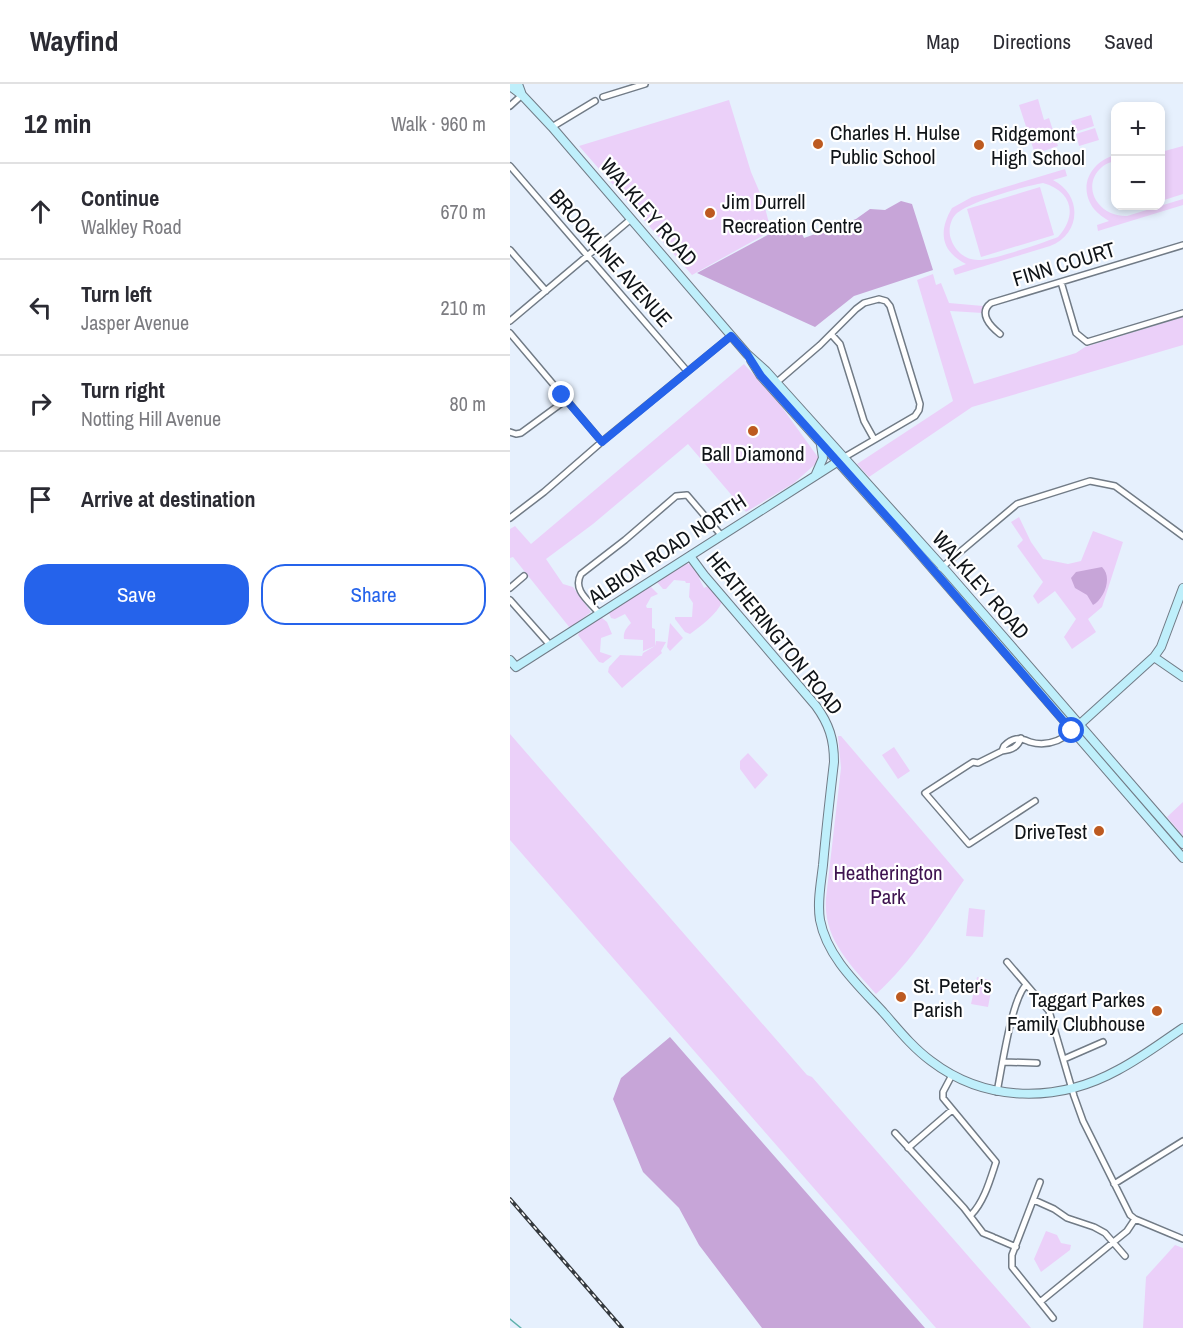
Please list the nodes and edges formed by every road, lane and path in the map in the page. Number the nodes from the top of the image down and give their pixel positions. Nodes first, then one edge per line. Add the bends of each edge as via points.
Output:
1 (645, 84) edge
2 (510, 86) edge
3 (520, 89) edge
4 (603, 97) dead end
5 (595, 101) dead end
6 (510, 106) edge
7 (552, 128) junction
8 (510, 166) edge
9 (631, 219) junction
10 (1183, 245) edge
11 (510, 250) edge
12 (587, 255) junction
13 (1061, 282) junction
14 (546, 291) junction
15 (1183, 313) edge
16 (510, 321) edge
17 (510, 333) edge
18 (831, 334) junction
19 (999, 334) dead end
20 (731, 336) junction
21 (747, 354) junction
22 (687, 372) junction
23 (777, 382) junction
24 (566, 400) junction
25 (510, 432) edge
26 (874, 439) junction
27 (602, 442) junction
28 (821, 445) junction
29 (840, 460) junction
30 (816, 475) junction
31 (510, 519) edge
32 (721, 535) junction
33 (1183, 536) edge
34 (690, 556) junction
35 (939, 570) junction
36 (524, 576) dead end
37 (510, 588) edge
38 (1183, 588) edge
39 (510, 600) edge
40 (599, 613) junction
41 (550, 645) junction
42 (1154, 657) junction
43 (510, 660) edge
44 (513, 669) edge
45 (1183, 677) edge
46 (1079, 725) junction
47 (1072, 731) junction
48 (1035, 801) dead end
49 (1183, 844) edge
50 (1183, 858) edge
51 (1007, 962) dead end
52 (1025, 986) junction
53 (1183, 1028) edge
54 (1103, 1042) dead end
55 (1064, 1059) junction
56 (1004, 1062) junction
57 (1037, 1064) dead end
58 (952, 1075) junction
59 (1072, 1089) junction
60 (997, 1092) junction
61 (952, 1110) junction
62 (895, 1133) dead end
63 (1183, 1141) edge
64 (908, 1148) junction
65 (1040, 1182) dead end
66 (1114, 1184) junction
67 (1034, 1200) junction
68 (971, 1215) junction
69 (1135, 1219) junction
70 (1183, 1239) edge
71 (1113, 1241) junction
72 (1016, 1246) junction
73 (1125, 1256) dead end
74 (1040, 1302) junction
75 (1053, 1318) dead end

1 - 4 street
2 - 3 main road, WALKLEY ROAD
3 - 6 street
3 - 7 main road, WALKLEY ROAD
5 - 7 street
7 - 9 main road, WALKLEY ROAD
8 - 12 street, BROOKLINE AVENUE
9 - 12 street
9 - 20 main road, WALKLEY ROAD
10 - 13 street, FINN COURT
11 - 14 street
12 - 14 street
12 - 22 street, BROOKLINE AVENUE
13 - 15 street via 1076,333 1087,342
13 - 19 street, FINN COURT via 989,304 985,313 988,324
14 - 16 street
17 - 24 street
18 - 23 street
18 - 26 street via 840,344 864,421
18 - 26 street via 864,303 882,299 890,306 920,404 915,416
20 - 21 main road, WALKLEY ROAD
20 - 22 street
21 - 23 main road, WALKLEY ROAD
21 - 28 main road, WALKLEY ROAD via 761,376
22 - 27 street
23 - 29 main road, WALKLEY ROAD
24 - 25 street via 527,430
24 - 27 street
26 - 29 street
27 - 31 street
28 - 29 main road, WALKLEY ROAD
28 - 30 main road via 823,458
29 - 30 main road, ALBION ROAD NORTH
29 - 35 main road, WALKLEY ROAD
30 - 32 main road, ALBION ROAD NORTH
32 - 34 main road, ALBION ROAD NORTH
32 - 40 street via 687,495 676,496 581,574 578,587
33 - 35 street via 1115,486 1090,481 1017,504
34 - 40 main road, ALBION ROAD NORTH
34 - 58 main road, HEATHERINGTON ROAD via 816,706 831,733 834,762 819,902 826,942 905,1037
35 - 46 main road, WALKLEY ROAD
35 - 47 main road, WALKLEY ROAD
36 - 37 street
38 - 42 main road
39 - 41 street
40 - 41 main road, ALBION ROAD NORTH
41 - 44 main road, ALBION ROAD NORTH
42 - 45 main road
42 - 46 main road
43 - 44 main road
46 - 47 street
46 - 49 main road, WALKLEY ROAD
47 - 48 street via 1058,742 1046,744 1021,738 1010,741 1002,751 973,762 925,793 969,844
47 - 50 main road, WALKLEY ROAD
51 - 52 street
52 - 55 street via 1049,1011
52 - 56 street via 1015,1010
53 - 59 main road, HEATHERINGTON ROAD via 1120,1069
54 - 55 street
55 - 59 street
56 - 57 street
56 - 60 street
58 - 60 main road, HEATHERINGTON ROAD
58 - 61 street via 943,1092
59 - 60 main road, HEATHERINGTON ROAD via 1036,1095
59 - 66 street
61 - 64 street
61 - 68 street via 996,1162 982,1199
62 - 64 street
63 - 66 street
64 - 68 street
65 - 67 street
66 - 69 street
67 - 71 street via 1094,1227
67 - 72 street
68 - 72 street via 983,1233
69 - 70 street
69 - 71 street
71 - 73 street
71 - 74 street
72 - 74 street via 1012,1268
74 - 75 street

